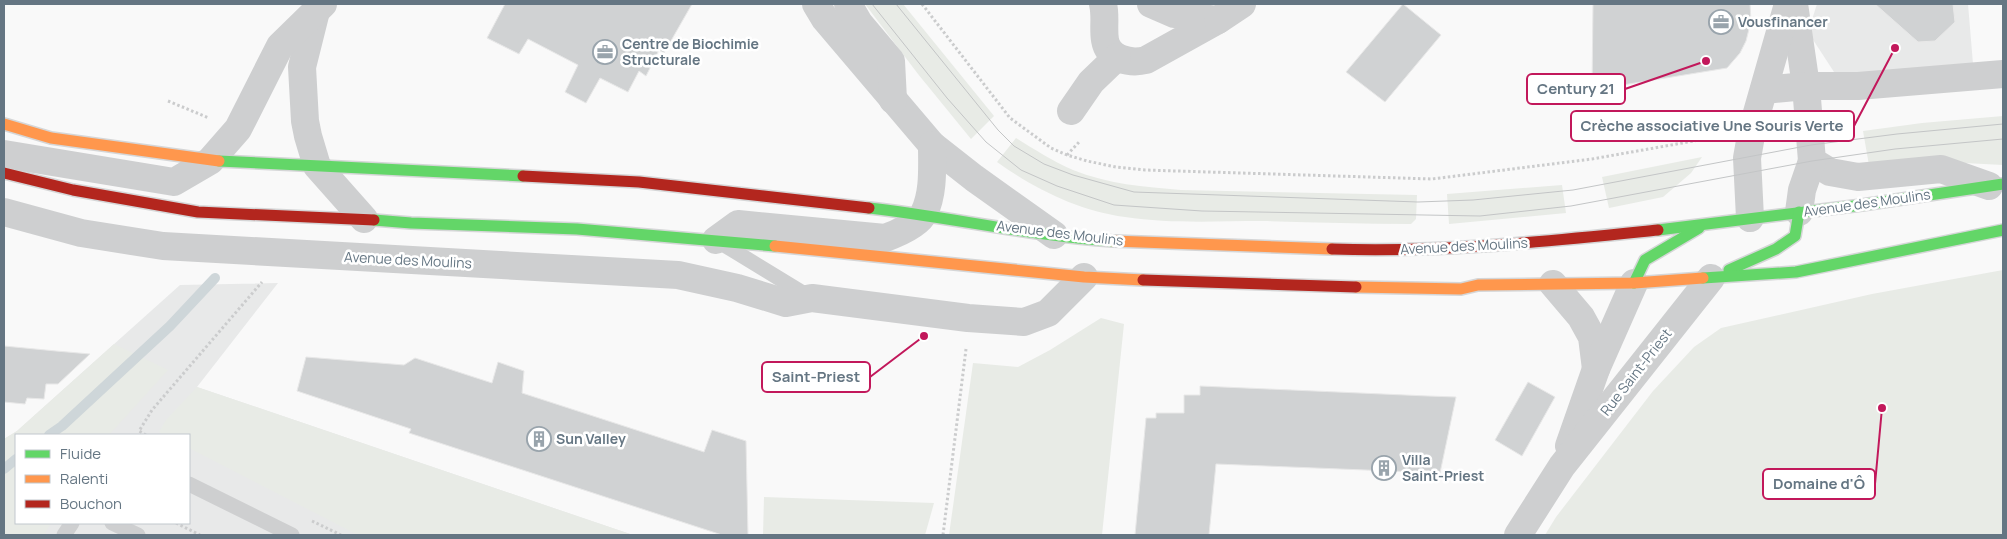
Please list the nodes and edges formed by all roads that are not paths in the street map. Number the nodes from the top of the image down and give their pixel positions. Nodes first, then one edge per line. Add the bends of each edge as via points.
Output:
1 (816, 4) edge
2 (848, 4) edge
3 (1104, 4) edge
4 (1151, 4) edge
5 (1242, 4) edge
6 (1788, 4) edge
7 (1794, 4) edge
8 (319, 8) edge
9 (1218, 20) junction
10 (1117, 57) junction
11 (2003, 74) edge
12 (1806, 86) junction
13 (1764, 90) junction
14 (893, 100) junction
15 (1071, 111) dead end
16 (4, 124) edge
17 (932, 146) junction
18 (4, 154) edge
19 (210, 160) junction
20 (1812, 161) junction
21 (317, 166) junction
22 (4, 173) edge
23 (1996, 185) edge
24 (4, 212) edge
25 (1799, 212) junction
26 (924, 214) junction
27 (1750, 218) junction
28 (364, 219) junction
29 (1704, 225) junction
30 (2003, 230) edge
31 (1054, 235) junction
32 (716, 240) junction
33 (1084, 277) junction
34 (1712, 278) junction
35 (1553, 284) junction
36 (1634, 284) junction
37 (812, 298) junction
38 (1596, 369) junction
39 (1562, 466) junction
40 (190, 484) edge
41 (71, 524) edge
42 (114, 524) edge
43 (64, 535) edge
44 (138, 535) edge
45 (292, 535) edge
46 (1518, 535) edge

1 - 14 street
2 - 14 street via 859,23 891,61
3 - 10 street via 1105,42
4 - 9 street via 1174,14
5 - 9 street
6 - 13 street
7 - 12 street
8 - 19 street via 280,46 238,130
8 - 21 street via 302,67 305,121
9 - 10 street via 1146,60 1136,62
10 - 15 street via 1091,82
11 - 12 street via 1858,86
12 - 13 street
12 - 20 street
13 - 27 street via 1747,158
14 - 17 street
16 - 19 main road, Avenue des Moulins via 51,138
17 - 26 street via 931,185
17 - 31 street
18 - 19 street via 174,182
19 - 21 main road, Avenue des Moulins
20 - 23 street via 1830,172 1858,177 1940,169
20 - 25 street via 1802,190
21 - 26 main road, Avenue des Moulins via 639,182
21 - 28 street
22 - 28 main road, Avenue des Moulins via 73,190 198,212
23 - 25 main road, Avenue des Moulins
24 - 37 street, Avenue des Moulins via 82,232 163,246 678,276 737,288 786,303
25 - 27 main road, Avenue des Moulins
25 - 34 main road via 1795,236 1776,250
26 - 31 main road, Avenue des Moulins
26 - 32 street via 903,231 884,238 738,224
27 - 29 main road, Avenue des Moulins
28 - 32 main road, Avenue des Moulins via 577,229
29 - 31 main road, Avenue des Moulins via 1544,242 1389,251 1110,241
29 - 36 main road via 1645,260
30 - 34 main road, Avenue des Moulins via 1796,272
32 - 33 main road, Avenue des Moulins
32 - 37 lane, Avenue des Moulins
33 - 35 main road, Avenue des Moulins via 1284,286 1461,289 1478,285
33 - 37 street, Avenue des Moulins via 1048,313 1024,322
34 - 36 main road, Avenue des Moulins
34 - 39 street, Rue Saint-Priest
35 - 36 main road, Avenue des Moulins
35 - 38 street, Rue Saint-Priest via 1581,317 1592,338
36 - 38 street, Rue Saint-Priest
38 - 39 street, Rue Saint-Priest
39 - 46 street, Rue Saint-Priest
40 - 45 lane
41 - 43 lane
42 - 44 lane

